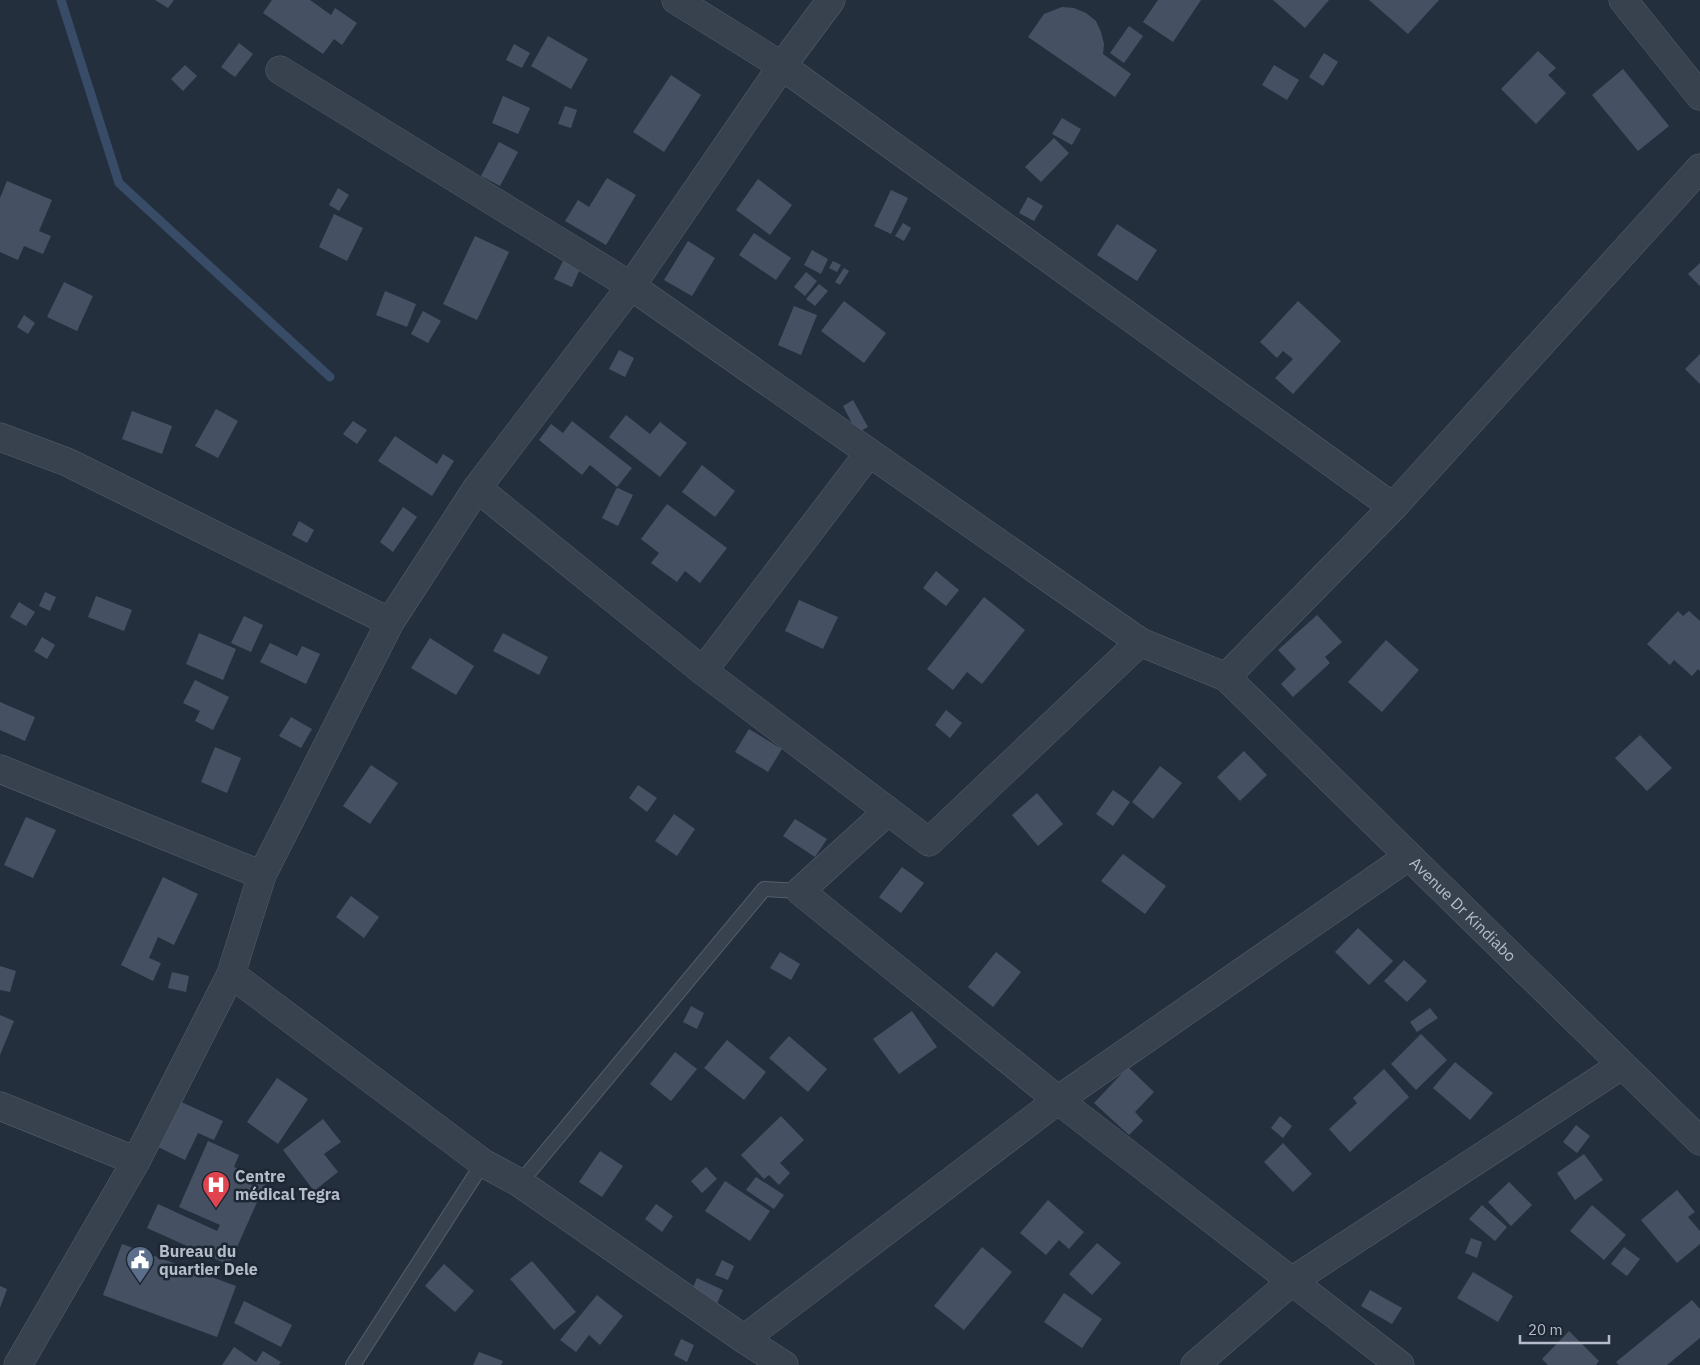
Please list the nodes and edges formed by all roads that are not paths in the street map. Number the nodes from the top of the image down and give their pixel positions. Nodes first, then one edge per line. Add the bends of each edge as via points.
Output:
1 (676, 0) edge
2 (831, 0) edge
3 (1624, 0) edge
4 (782, 66) junction
5 (280, 70) dead end
6 (1700, 96) edge
7 (1700, 168) edge
8 (631, 286) junction
9 (0, 437) edge
10 (869, 453) junction
11 (477, 488) junction
12 (1393, 507) junction
13 (390, 622) junction
14 (1140, 642) junction
15 (703, 671) junction
16 (1226, 677) junction
17 (0, 769) edge
18 (888, 811) junction
19 (1409, 856) junction
20 (262, 875) junction
21 (800, 892) junction
22 (230, 974) junction
23 (1622, 1065) junction
24 (1058, 1100) junction
25 (0, 1106) edge
26 (1700, 1141) edge
27 (136, 1161) junction
28 (483, 1163) junction
29 (520, 1183) junction
30 (1292, 1282) junction
31 (744, 1339) junction
32 (18, 1365) edge
33 (353, 1365) edge
34 (784, 1365) edge
35 (1195, 1365) edge
36 (1400, 1365) edge

1 - 4 street
2 - 4 street
3 - 6 street
4 - 8 street
4 - 12 street
5 - 8 street
7 - 12 street
8 - 10 street
8 - 11 street
9 - 13 street via 67,462
10 - 14 street
10 - 15 street
11 - 13 street
11 - 15 street
12 - 16 street
13 - 20 street
14 - 16 street
14 - 18 street via 929,842
15 - 18 street
16 - 19 street, Avenue Dr Kindiabo
17 - 20 street
18 - 21 street
19 - 23 street, Avenue Dr Kindiabo
19 - 24 street
20 - 22 street
21 - 24 street
21 - 29 lane via 764,889
22 - 27 street
22 - 28 street
23 - 26 street, Avenue Dr Kindiabo
23 - 30 street
24 - 30 street
24 - 31 street
25 - 27 street
27 - 32 street
28 - 29 street
28 - 33 lane
29 - 31 street
30 - 35 street
30 - 36 street
31 - 34 street

